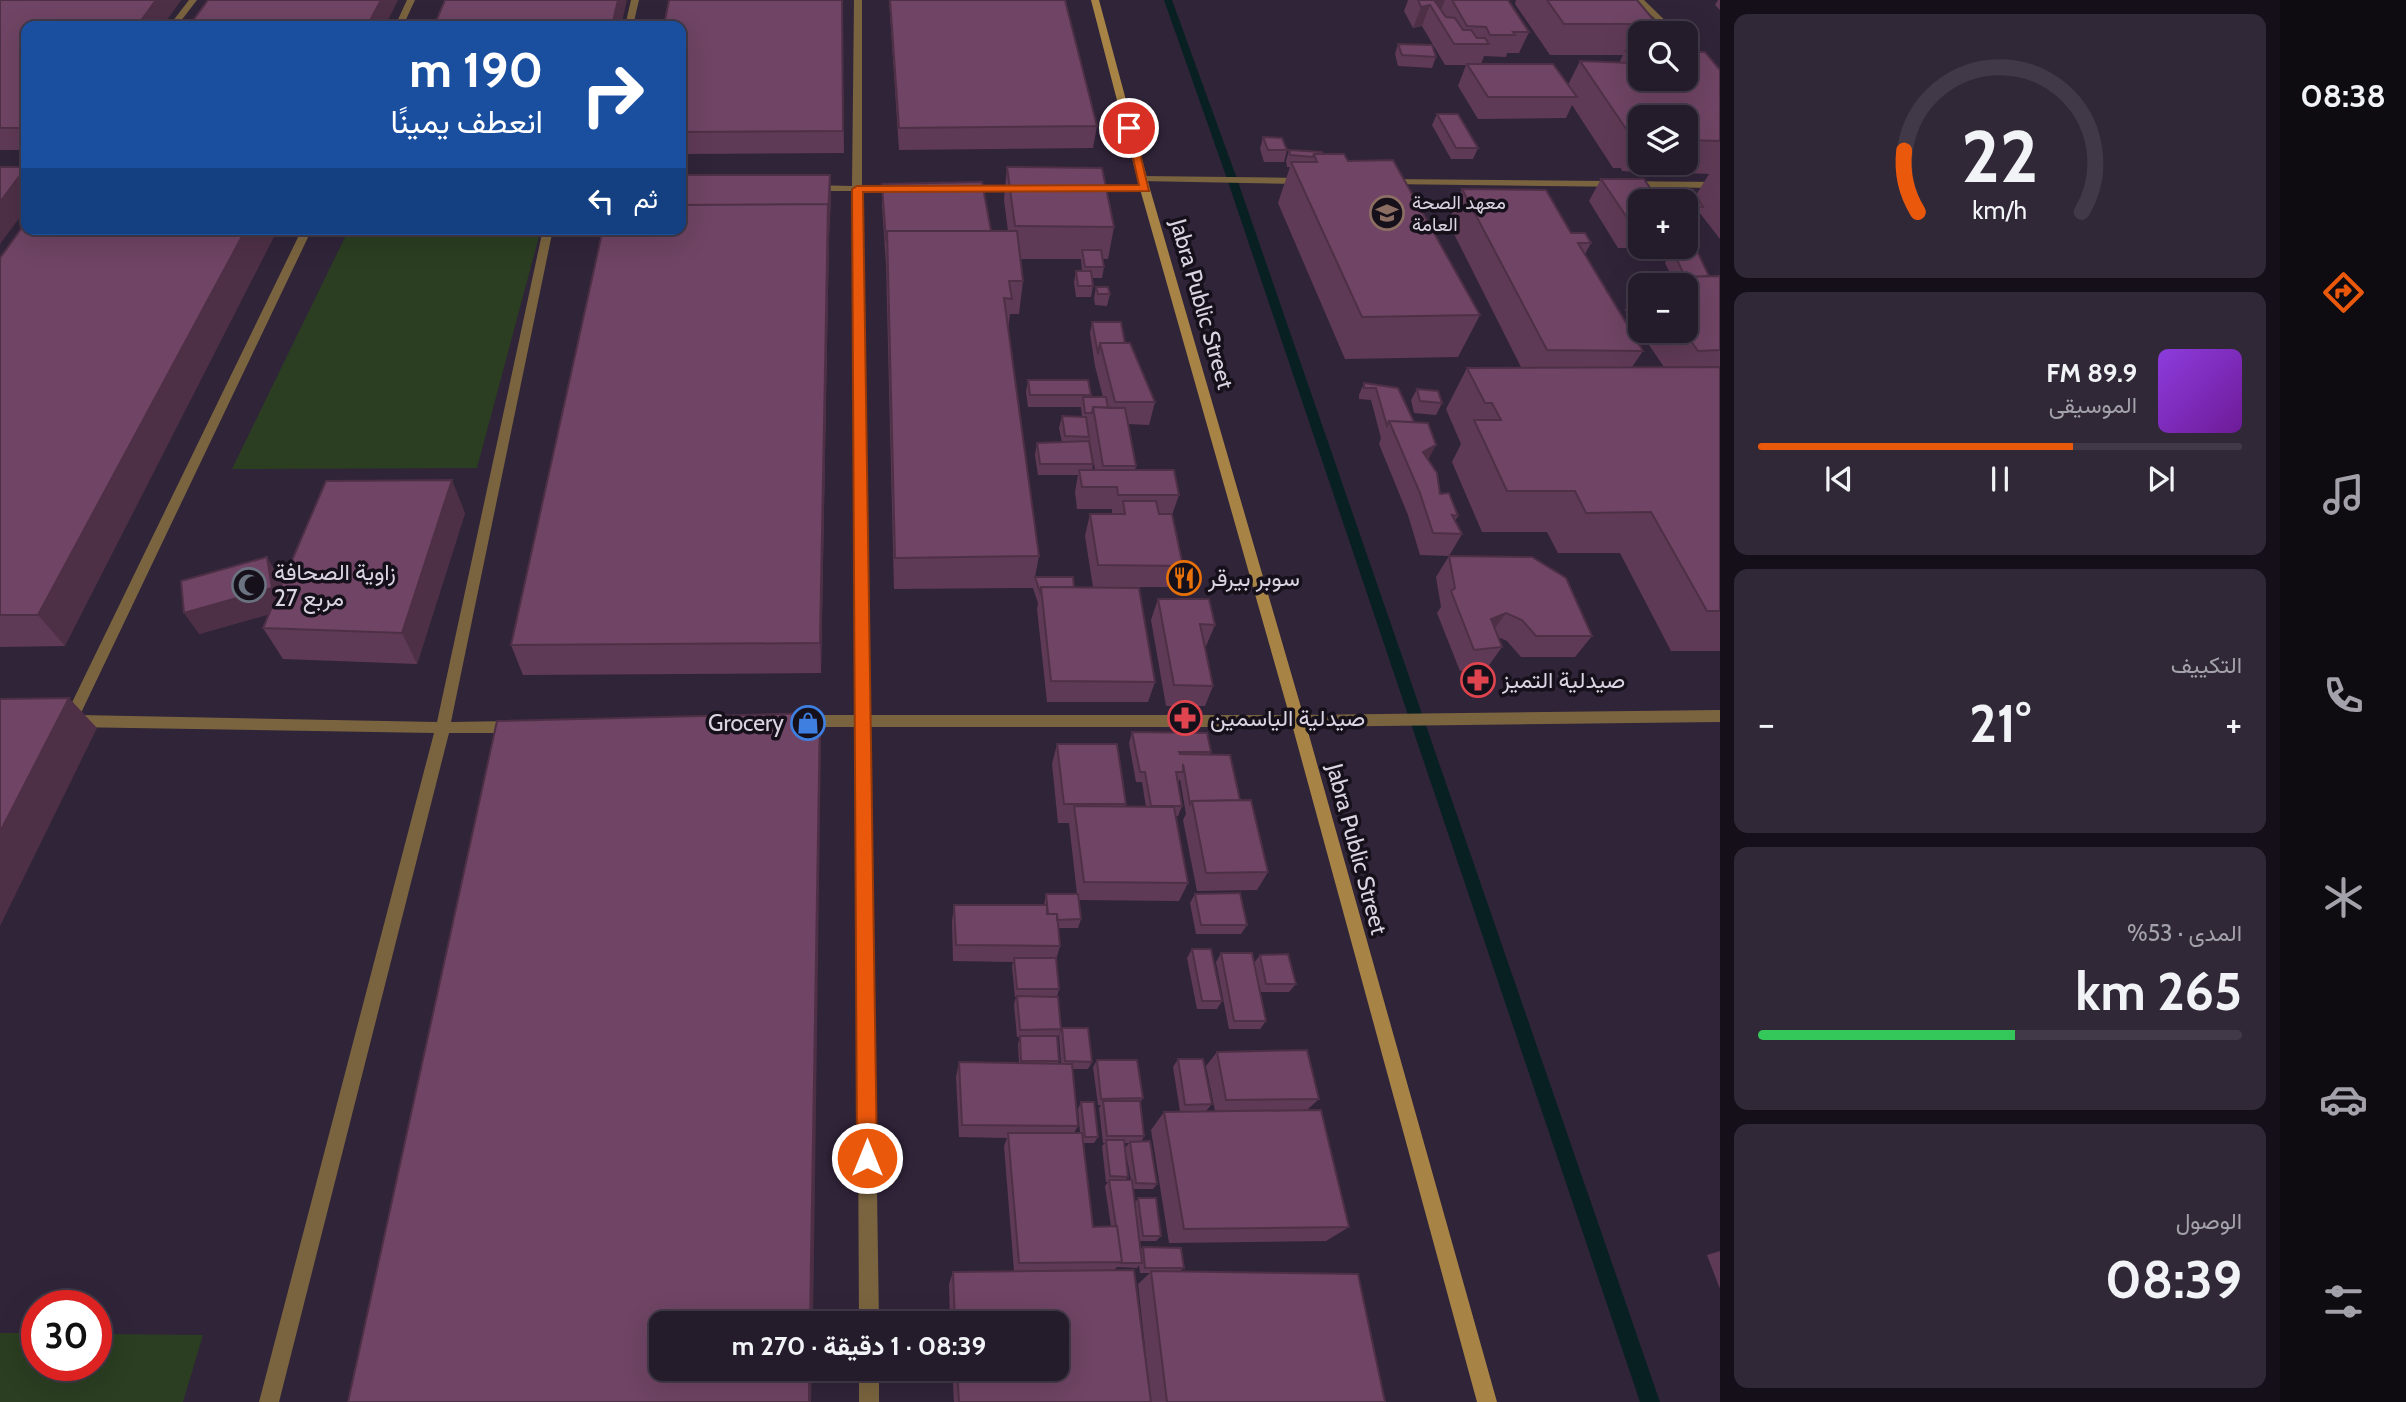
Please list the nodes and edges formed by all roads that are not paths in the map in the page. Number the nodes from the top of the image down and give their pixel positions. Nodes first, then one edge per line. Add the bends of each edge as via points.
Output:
1 (192, 0) edge
2 (411, 0) edge
3 (635, 0) edge
4 (858, 0) edge
5 (1095, 0) edge
6 (1639, 0) edge
7 (177, 21) edge
8 (401, 21) edge
9 (630, 21) edge
10 (1661, 21) edge
11 (1698, 56) edge
12 (1720, 77) edge
13 (1309, 181) edge
14 (1378, 182) edge
15 (1144, 184) junction
16 (1720, 185) edge
17 (803, 188) edge
18 (857, 189) junction
19 (912, 189) edge
20 (953, 189) edge
21 (1035, 189) edge
22 (1077, 189) edge
23 (304, 235) edge
24 (547, 235) edge
25 (1720, 716) edge
26 (863, 720) junction
27 (793, 721) edge
28 (1298, 721) junction
29 (527, 726) edge
30 (443, 728) junction
31 (869, 1311) edge
32 (869, 1381) edge
33 (269, 1402) edge
34 (869, 1402) edge
35 (1487, 1402) edge

1 - 7 street
2 - 8 street
3 - 9 street
4 - 18 street
5 - 15 main road, Jabra Public Street
6 - 10 street
11 - 12 street
13 - 15 street
14 - 16 street
15 - 22 street
15 - 28 main road, Jabra Public Street
17 - 18 street
18 - 19 street
18 - 26 street
20 - 21 street
23 - 30 street via 63,721
24 - 30 street
25 - 28 street
26 - 27 street
26 - 28 street
26 - 31 street
28 - 35 main road, Jabra Public Street
29 - 30 street
30 - 33 street
32 - 34 street

